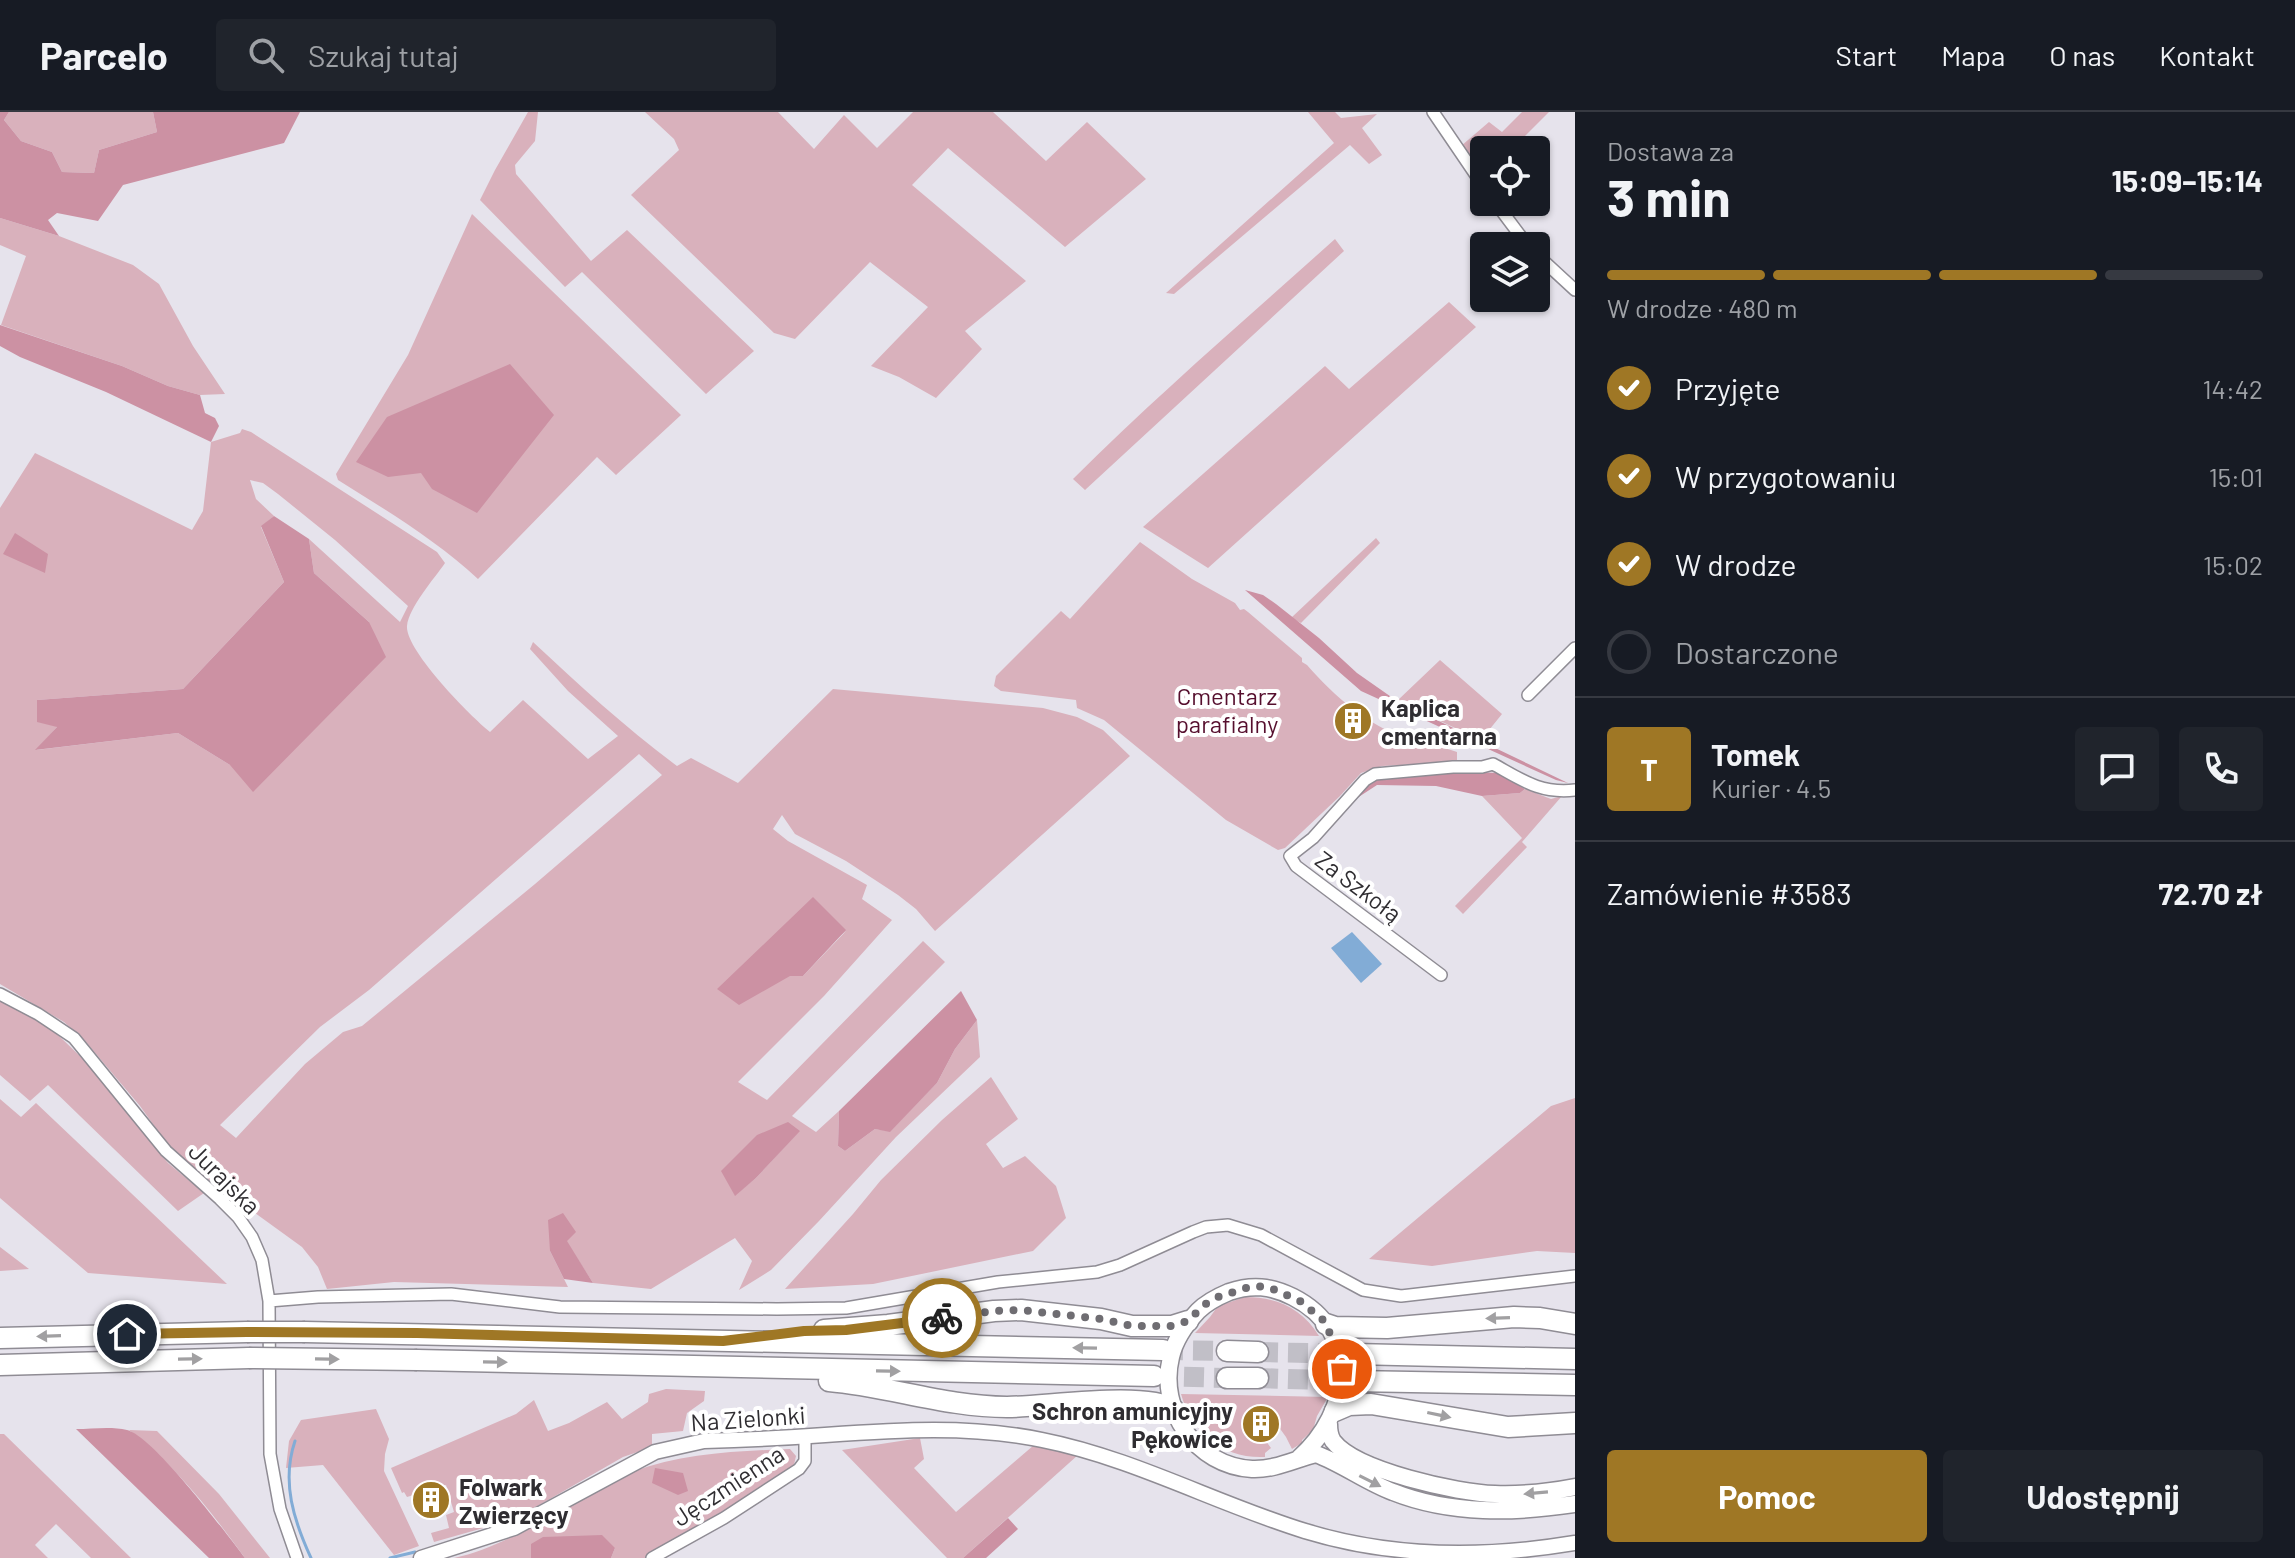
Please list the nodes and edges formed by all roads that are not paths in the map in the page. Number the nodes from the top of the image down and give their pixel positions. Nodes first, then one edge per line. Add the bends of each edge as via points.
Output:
1 (1433, 112) edge
2 (1470, 166) edge
3 (1550, 267) edge
4 (1575, 290) edge
5 (1575, 648) edge
6 (1528, 695) dead end
7 (1575, 790) edge
8 (1441, 975) dead end
9 (0, 994) edge
10 (1575, 1276) edge
11 (269, 1301) junction
12 (1188, 1321) junction
13 (1326, 1324) junction
14 (1575, 1324) edge
15 (0, 1338) edge
16 (723, 1341) junction
17 (1163, 1350) tunnel mouth
18 (1227, 1351) tunnel mouth
19 (1258, 1352) tunnel mouth
20 (1354, 1354) tunnel mouth
21 (1575, 1359) edge
22 (0, 1365) edge
23 (754, 1368) junction
24 (1154, 1376) tunnel mouth
25 (1227, 1378) tunnel mouth
26 (1258, 1378) tunnel mouth
27 (1353, 1381) tunnel mouth
28 (1575, 1385) edge
29 (1173, 1409) junction
30 (1332, 1417) junction
31 (1575, 1423) edge
32 (805, 1436) junction
33 (1299, 1458) junction
34 (1575, 1487) edge
35 (1575, 1504) edge
36 (1575, 1543) edge
37 (440, 1556) edge
38 (1445, 1556) edge
39 (297, 1558) edge
40 (421, 1558) edge
41 (652, 1558) edge

1 - 2 street
3 - 4 street
5 - 6 street
7 - 8 street, Za Szkołą via 1544,790 1493,764 1375,774 1290,856 1296,866
9 - 11 street, Jurajska via 74,1038 166,1151 238,1217 262,1260
10 - 11 street via 1380,1294 1353,1286 1261,1235 1228,1225 1206,1227 1097,1272 998,1282 846,1308 560,1307 420,1293
11 - 39 street, Jurajska via 270,1454 280,1509
12 - 13 main road via 1215,1298 1252,1286 1300,1301
12 - 16 highway via 1132,1326 1038,1311 994,1311
12 - 29 main road via 1168,1370
14 -> 13 highway via 1514,1317 1395,1328
13 - 30 main road via 1342,1369
16 -> 15 highway, bridge via 247,1332
17 -> 16 highway
18 - 19 highway
20 - 21 highway
22 -> 23 highway, bridge via 249,1358
23 -> 24 highway
23 - 29 highway via 983,1405 1138,1401
25 - 26 highway
27 - 28 highway
29 - 33 main road via 1197,1446 1228,1464 1266,1468
30 -> 31 highway via 1349,1405 1371,1404 1508,1427
30 - 33 main road
34 -> 30 main road via 1497,1495 1433,1485 1360,1460 1335,1443 1329,1433
32 - 37 street, Na Zielonki via 704,1441 655,1452 514,1528
32 - 38 street, Na Zielonki via 980,1431 1045,1440 1304,1531 1362,1546
32 - 41 street, Jęczmienna via 805,1461 799,1469
33 -> 35 main road via 1316,1454 1396,1494 1445,1506 1516,1512
36 - 38 street, Na Zielonki via 1516,1553
37 - 40 street, Na Zielonki

